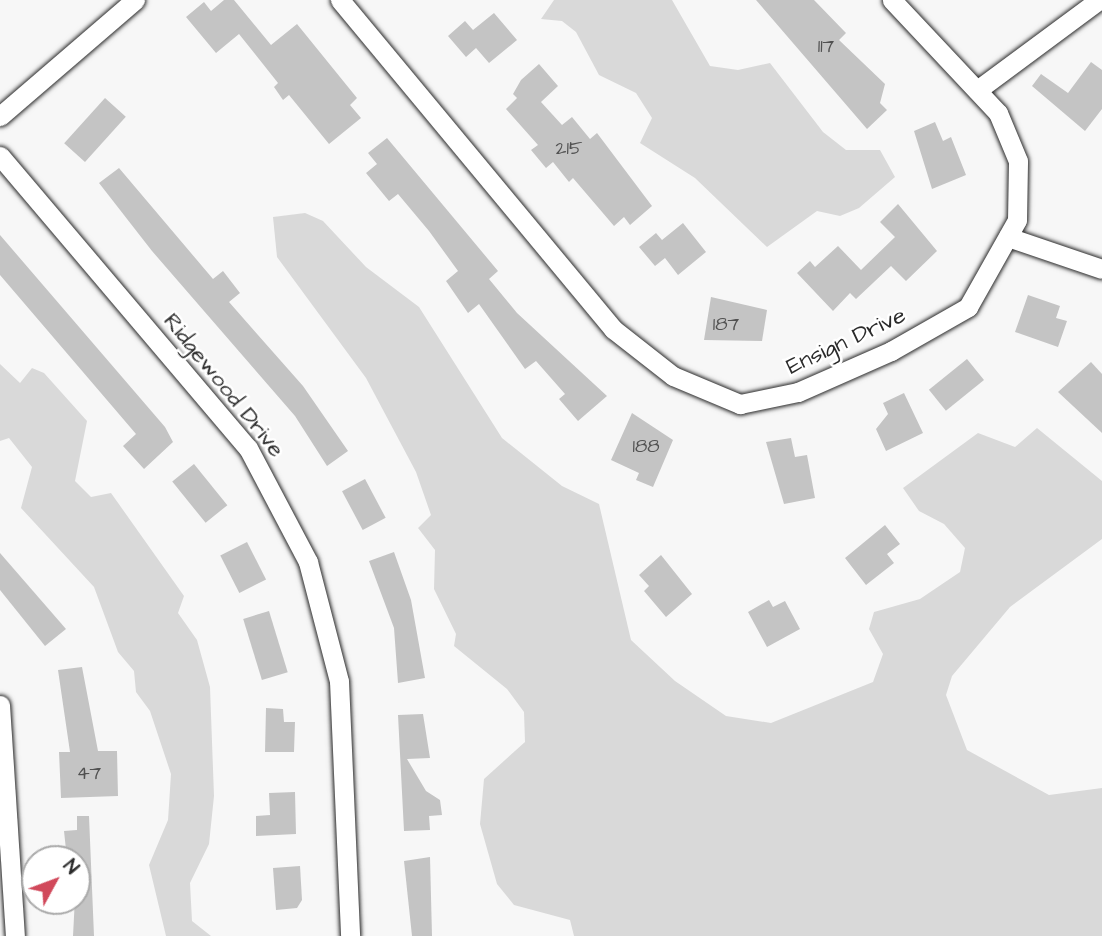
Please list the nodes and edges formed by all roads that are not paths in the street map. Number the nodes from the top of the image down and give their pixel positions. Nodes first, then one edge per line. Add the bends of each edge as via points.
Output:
1 (135, 0) edge
2 (340, 0) edge
3 (892, 0) edge
4 (1099, 0) edge
5 (980, 88) junction
6 (0, 116) edge
7 (0, 156) edge
8 (1008, 237) junction
9 (1102, 269) edge
10 (0, 705) edge
11 (15, 936) edge
12 (350, 936) edge

1 - 6 street
2 - 8 street, Ensign Drive via 612,329 673,376 740,404 797,392 891,352 968,307
3 - 5 street, Ensign Drive
4 - 5 street
5 - 8 street, Ensign Drive via 998,113 1018,161 1017,220
7 - 12 street, Ridgewood Drive via 248,448 284,508 311,573 339,681
8 - 9 street
10 - 11 street

